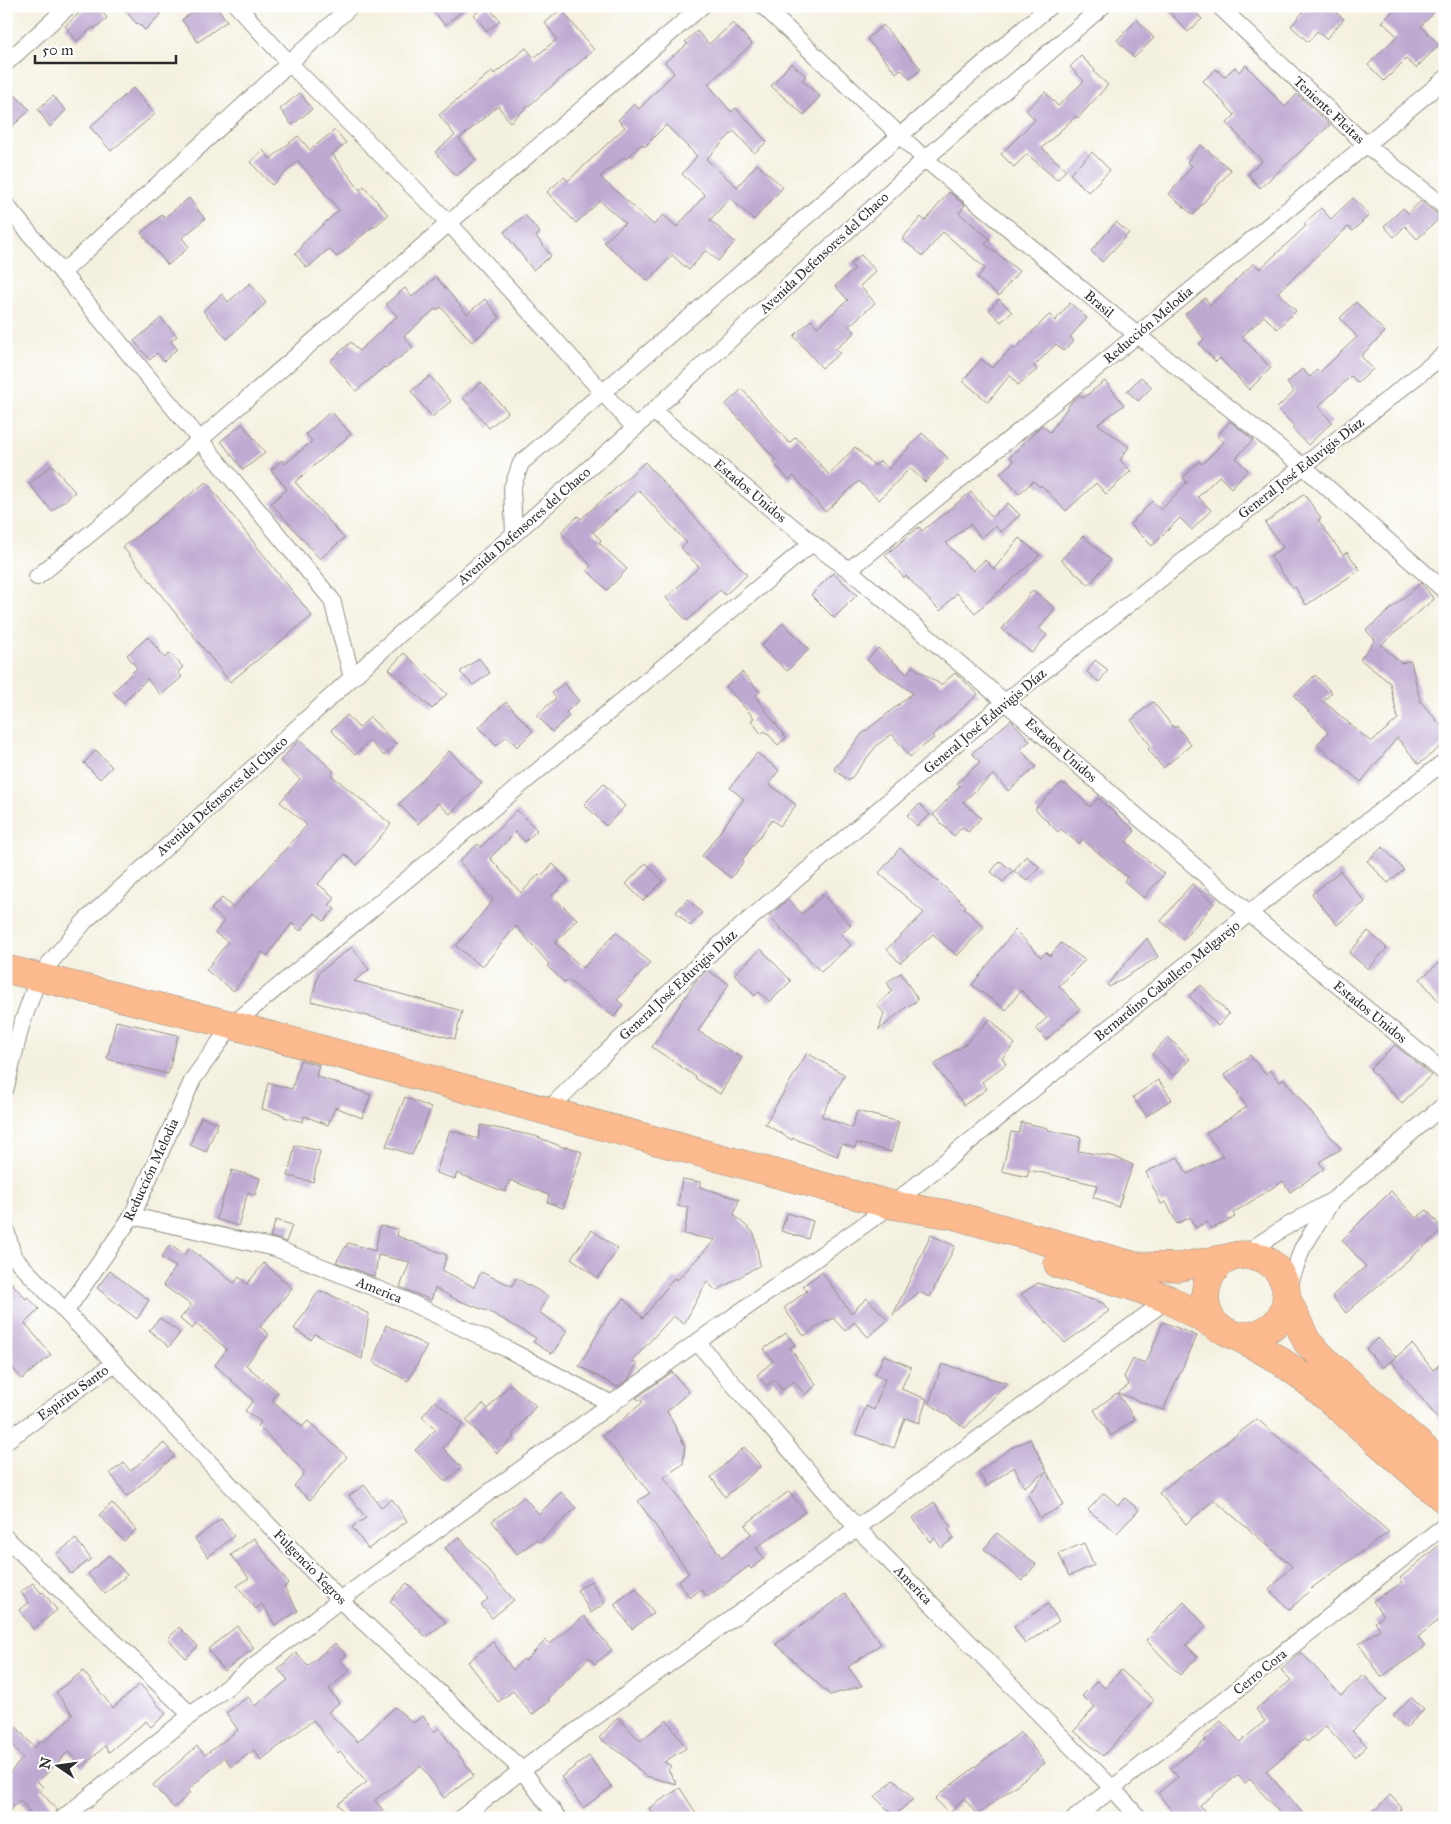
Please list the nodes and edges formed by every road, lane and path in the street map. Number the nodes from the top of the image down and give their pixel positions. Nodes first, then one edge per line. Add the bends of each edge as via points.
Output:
1 (69, 6) edge
2 (237, 6) edge
3 (351, 6) edge
4 (702, 6) edge
5 (763, 6) edge
6 (1050, 6) edge
7 (1103, 6) edge
8 (1219, 6) edge
9 (6, 63) edge
10 (290, 64) junction
11 (1445, 79) edge
12 (900, 135) junction
13 (1365, 144) junction
14 (925, 160) junction
15 (6, 205) edge
16 (1445, 207) edge
17 (449, 223) junction
18 (62, 273) junction
19 (1137, 335) junction
20 (1445, 354) edge
21 (602, 392) junction
22 (653, 411) junction
23 (635, 428) junction
24 (200, 440) junction
25 (1304, 467) junction
26 (514, 534) junction
27 (812, 543) junction
28 (849, 570) junction
29 (37, 577) dead end
30 (1445, 591) edge
31 (352, 678) junction
32 (1006, 702) junction
33 (1445, 761) edge
34 (1249, 913) junction
35 (6, 969) edge
36 (39, 976) junction
37 (232, 1025) junction
38 (1445, 1073) edge
39 (6, 1087) edge
40 (1445, 1104) edge
41 (546, 1112) junction
42 (1333, 1200) junction
43 (892, 1206) junction
44 (132, 1216) junction
45 (6, 1229) edge
46 (10, 1252) edge
47 (1238, 1256) junction
48 (1286, 1295) junction
49 (1168, 1299) junction
50 (66, 1311) junction
51 (1229, 1333) junction
52 (697, 1342) junction
53 (115, 1363) junction
54 (612, 1404) junction
55 (6, 1441) edge
56 (1445, 1468) edge
57 (1445, 1500) edge
58 (1445, 1525) edge
59 (857, 1528) junction
60 (6, 1538) edge
61 (340, 1600) junction
62 (191, 1715) junction
63 (522, 1770) junction
64 (1113, 1789) junction
65 (63, 1818) edge
66 (461, 1818) edge
67 (558, 1818) edge
68 (1075, 1818) edge
69 (1139, 1818) edge

1 - 9 street
2 - 10 street
3 - 10 street
4 - 17 street
5 - 12 street, Brasil
6 - 12 street
7 - 14 street, Avenida Defensores del Chaco
8 - 13 street, Teniente Fleitas
10 - 17 street
10 - 18 street
11 - 13 street, Reducción Melodia
12 - 14 street, Brasil
12 - 21 street
13 - 16 street, Teniente Fleitas
13 - 19 street, Reducción Melodia
14 - 19 street, Brasil
14 - 22 street, Avenida Defensores del Chaco
15 - 18 street
17 - 21 street
17 - 24 street
18 - 24 street
19 - 25 street, Brasil
19 - 28 street, Reducción Melodia
20 - 25 street, General José Eduvigis Díaz
21 - 23 street
21 - 26 street via 520,464 512,488
22 - 23 street, Avenida Defensores del Chaco
22 - 27 street, Estados Unidos
23 - 26 street, Avenida Defensores del Chaco
24 - 29 street
24 - 31 street via 332,600
25 - 30 street, Brasil
25 - 32 street, General José Eduvigis Díaz
26 - 31 street, Avenida Defensores del Chaco
27 - 28 street, Estados Unidos
27 - 37 street, Reducción Melodia
28 - 32 street, Estados Unidos
31 - 36 street, Avenida Defensores del Chaco via 85,921
32 - 34 street, Estados Unidos
32 - 41 street, General José Eduvigis Díaz via 718,946
33 - 34 street, Bernardino Caballero Melgarejo
34 - 38 street, Estados Unidos
34 - 43 street, Bernardino Caballero Melgarejo
35 - 36 highway
36 - 37 highway
36 - 39 street, Avenida Defensores del Chaco via 21,1026
37 - 41 highway
37 - 44 street, Reducción Melodia via 193,1079
40 - 42 street
41 - 43 highway
42 - 47 street
42 - 48 street via 1302,1250
43 - 47 highway via 953,1215 1135,1266 1180,1267
43 - 49 highway via 947,1231
43 - 52 street, Bernardino Caballero Melgarejo
44 - 50 street, Reducción Melodia
44 - 54 street, America via 274,1248 405,1300
45 - 46 street
46 - 50 street, Fulgencio Yegros
47 - 48 highway via 1267,1260 1283,1279
47 - 51 highway via 1214,1270 1205,1292 1205,1304 1214,1323
48 - 51 highway via 1283,1313 1264,1333 1250,1337
48 - 56 highway via 1307,1342
49 - 51 highway
49 - 59 street
50 - 53 street, Fulgencio Yegros
51 - 57 highway via 1267,1352 1315,1387
52 - 54 street, Bernardino Caballero Melgarejo
52 - 59 street, America
53 - 55 street, Espiritu Santo
53 - 61 street, Fulgencio Yegros
54 - 61 street, Bernardino Caballero Melgarejo
58 - 64 street, Cerro Cora
59 - 63 street
59 - 64 street, America
60 - 62 street
61 - 62 street, Bernardino Caballero Melgarejo
61 - 63 street, Fulgencio Yegros
62 - 65 street, Bernardino Caballero Melgarejo
63 - 66 street
63 - 67 street, Fulgencio Yegros
64 - 68 street, Cerro Cora
64 - 69 street, America

